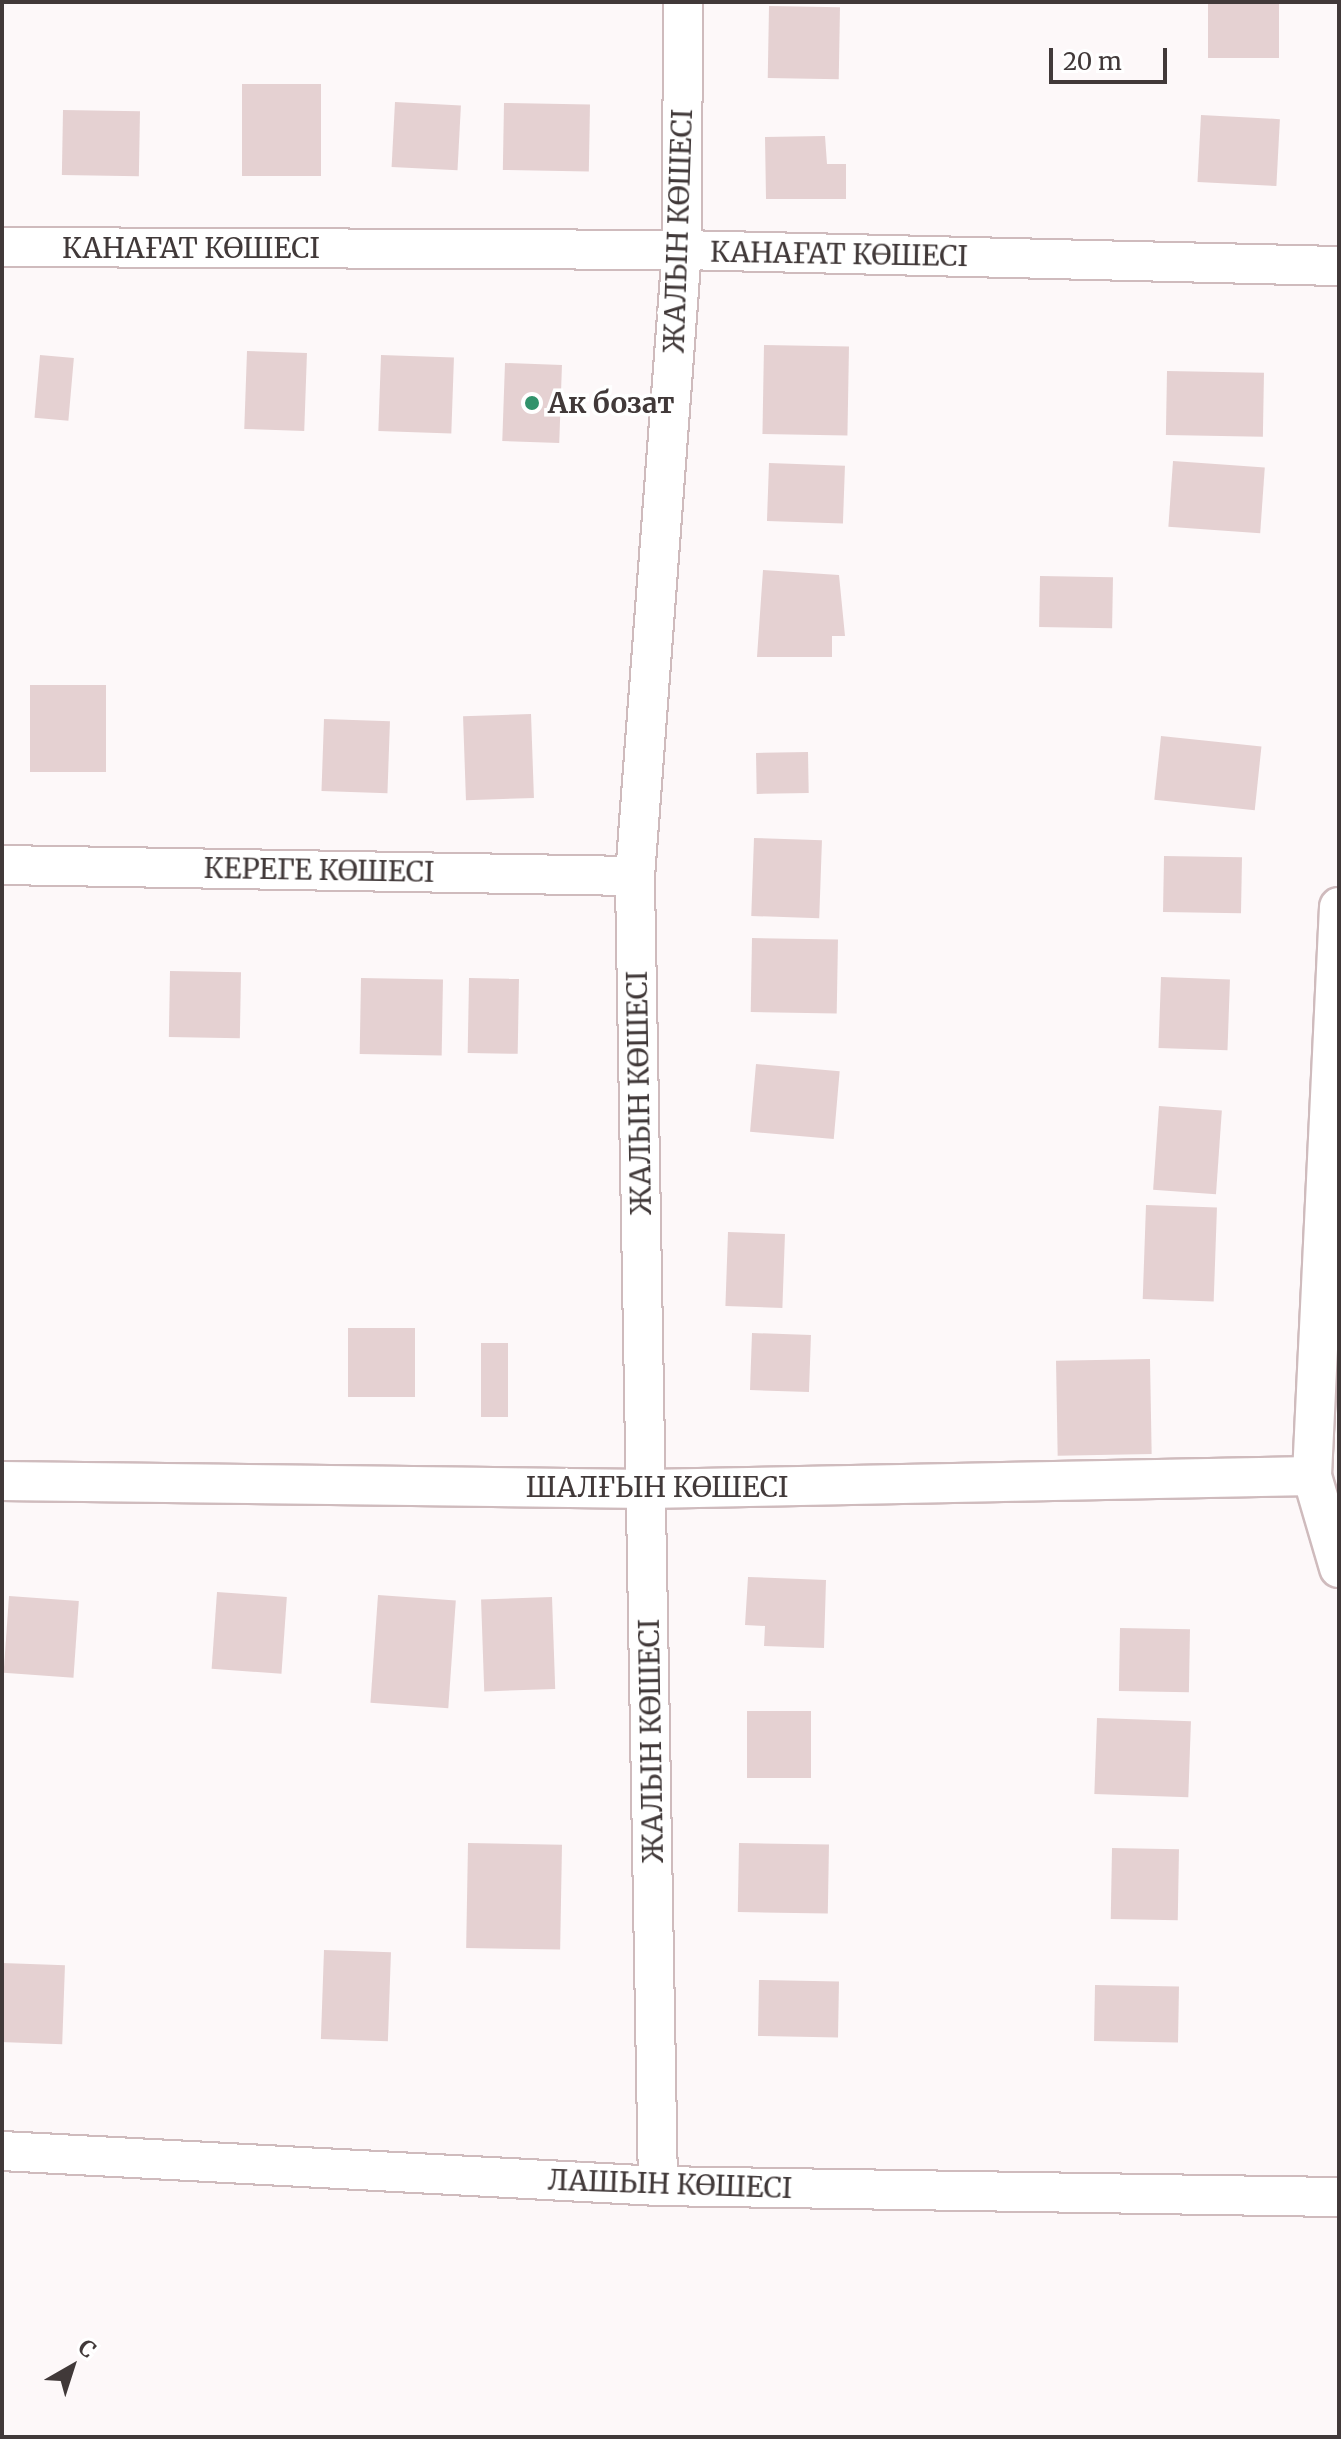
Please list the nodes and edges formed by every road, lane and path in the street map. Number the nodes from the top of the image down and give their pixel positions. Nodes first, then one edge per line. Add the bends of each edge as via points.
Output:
1 (683, 2) edge
2 (2, 247) edge
3 (682, 250) junction
4 (1339, 266) edge
5 (2, 865) edge
6 (635, 876) junction
7 (1339, 907) edge
8 (1312, 1476) junction
9 (2, 1481) edge
10 (647, 1489) junction
11 (1339, 1568) edge
12 (2, 2151) edge
13 (658, 2186) junction
14 (1339, 2197) edge

1 - 3 street, ЖАЛЫН КӨШЕСІ
2 - 3 street, КАНАҒАТ КӨШЕСІ
3 - 4 street, КАНАҒАТ КӨШЕСІ
3 - 6 street, ЖАЛЫН КӨШЕСІ
5 - 6 street, КЕРЕГЕ КӨШЕСІ
6 - 10 street, ЖАЛЫН КӨШЕСІ
7 - 8 street
8 - 10 street, ШАЛҒЫН КӨШЕСІ
8 - 11 street
9 - 10 street, ШАЛҒЫН КӨШЕСІ
10 - 13 street, ЖАЛЫН КӨШЕСІ
12 - 13 street, ЛАШЫН КӨШЕСІ
13 - 14 street, ЛАШЫН КӨШЕСІ

